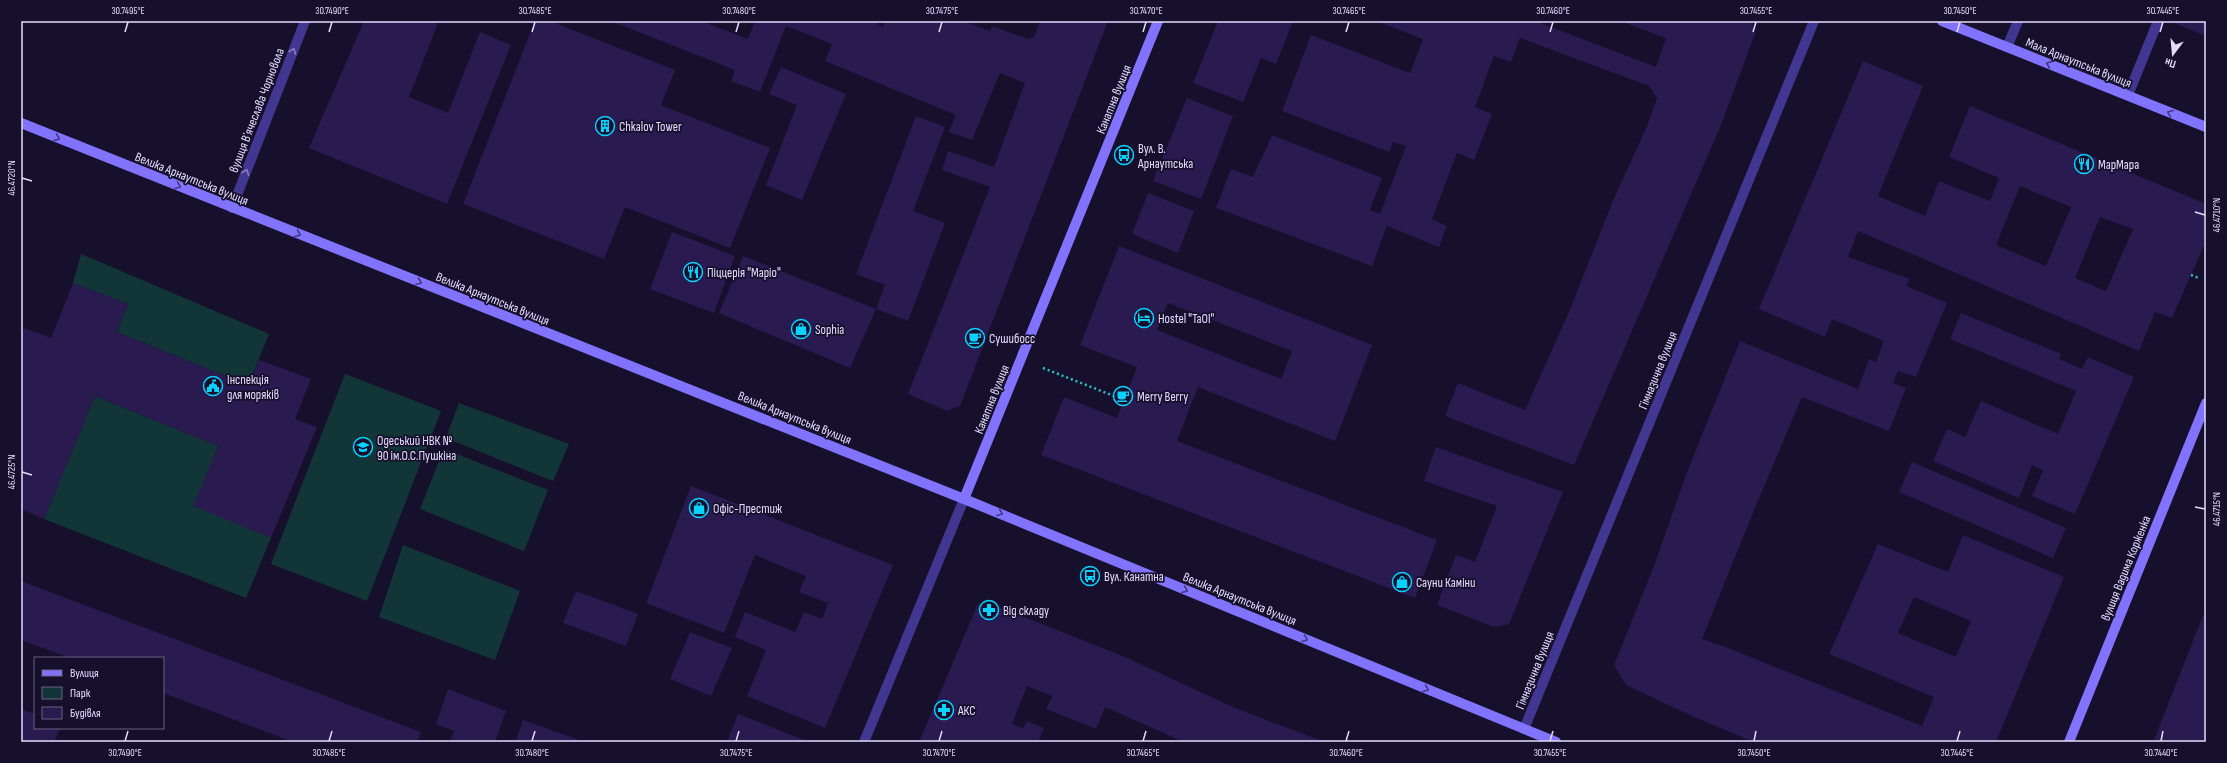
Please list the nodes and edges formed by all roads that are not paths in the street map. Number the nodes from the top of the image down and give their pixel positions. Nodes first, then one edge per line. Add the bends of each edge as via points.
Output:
1 (305, 21) edge
2 (1158, 21) edge
3 (1814, 21) edge
4 (1942, 21) edge
5 (2018, 21) edge
6 (2158, 21) edge
7 (2007, 47) junction
8 (2128, 95) junction
9 (21, 123) edge
10 (2206, 127) edge
11 (232, 208) junction
12 (2206, 404) edge
13 (964, 499) junction
14 (1524, 729) junction
15 (864, 742) edge
16 (1556, 742) edge
17 (2069, 742) edge

11 -> 1 street, вулиця Вʼячеслава Чорновола
2 - 13 main road, Канатна вулиця
3 - 14 street, Гімназична вулиця
4 - 7 main road, Мала Арнаутська вулиця
5 - 7 street
6 - 8 street
8 -> 7 main road, Мала Арнаутська вулиця
10 -> 8 main road, Мала Арнаутська вулиця
9 -> 11 main road, Велика Арнаутська вулиця
11 -> 13 main road, Велика Арнаутська вулиця
12 - 17 main road, вулиця Вадима Корженка
13 -> 14 main road, Велика Арнаутська вулиця
13 - 15 street, Канатна вулиця
14 - 16 main road, Велика Арнаутська вулиця

